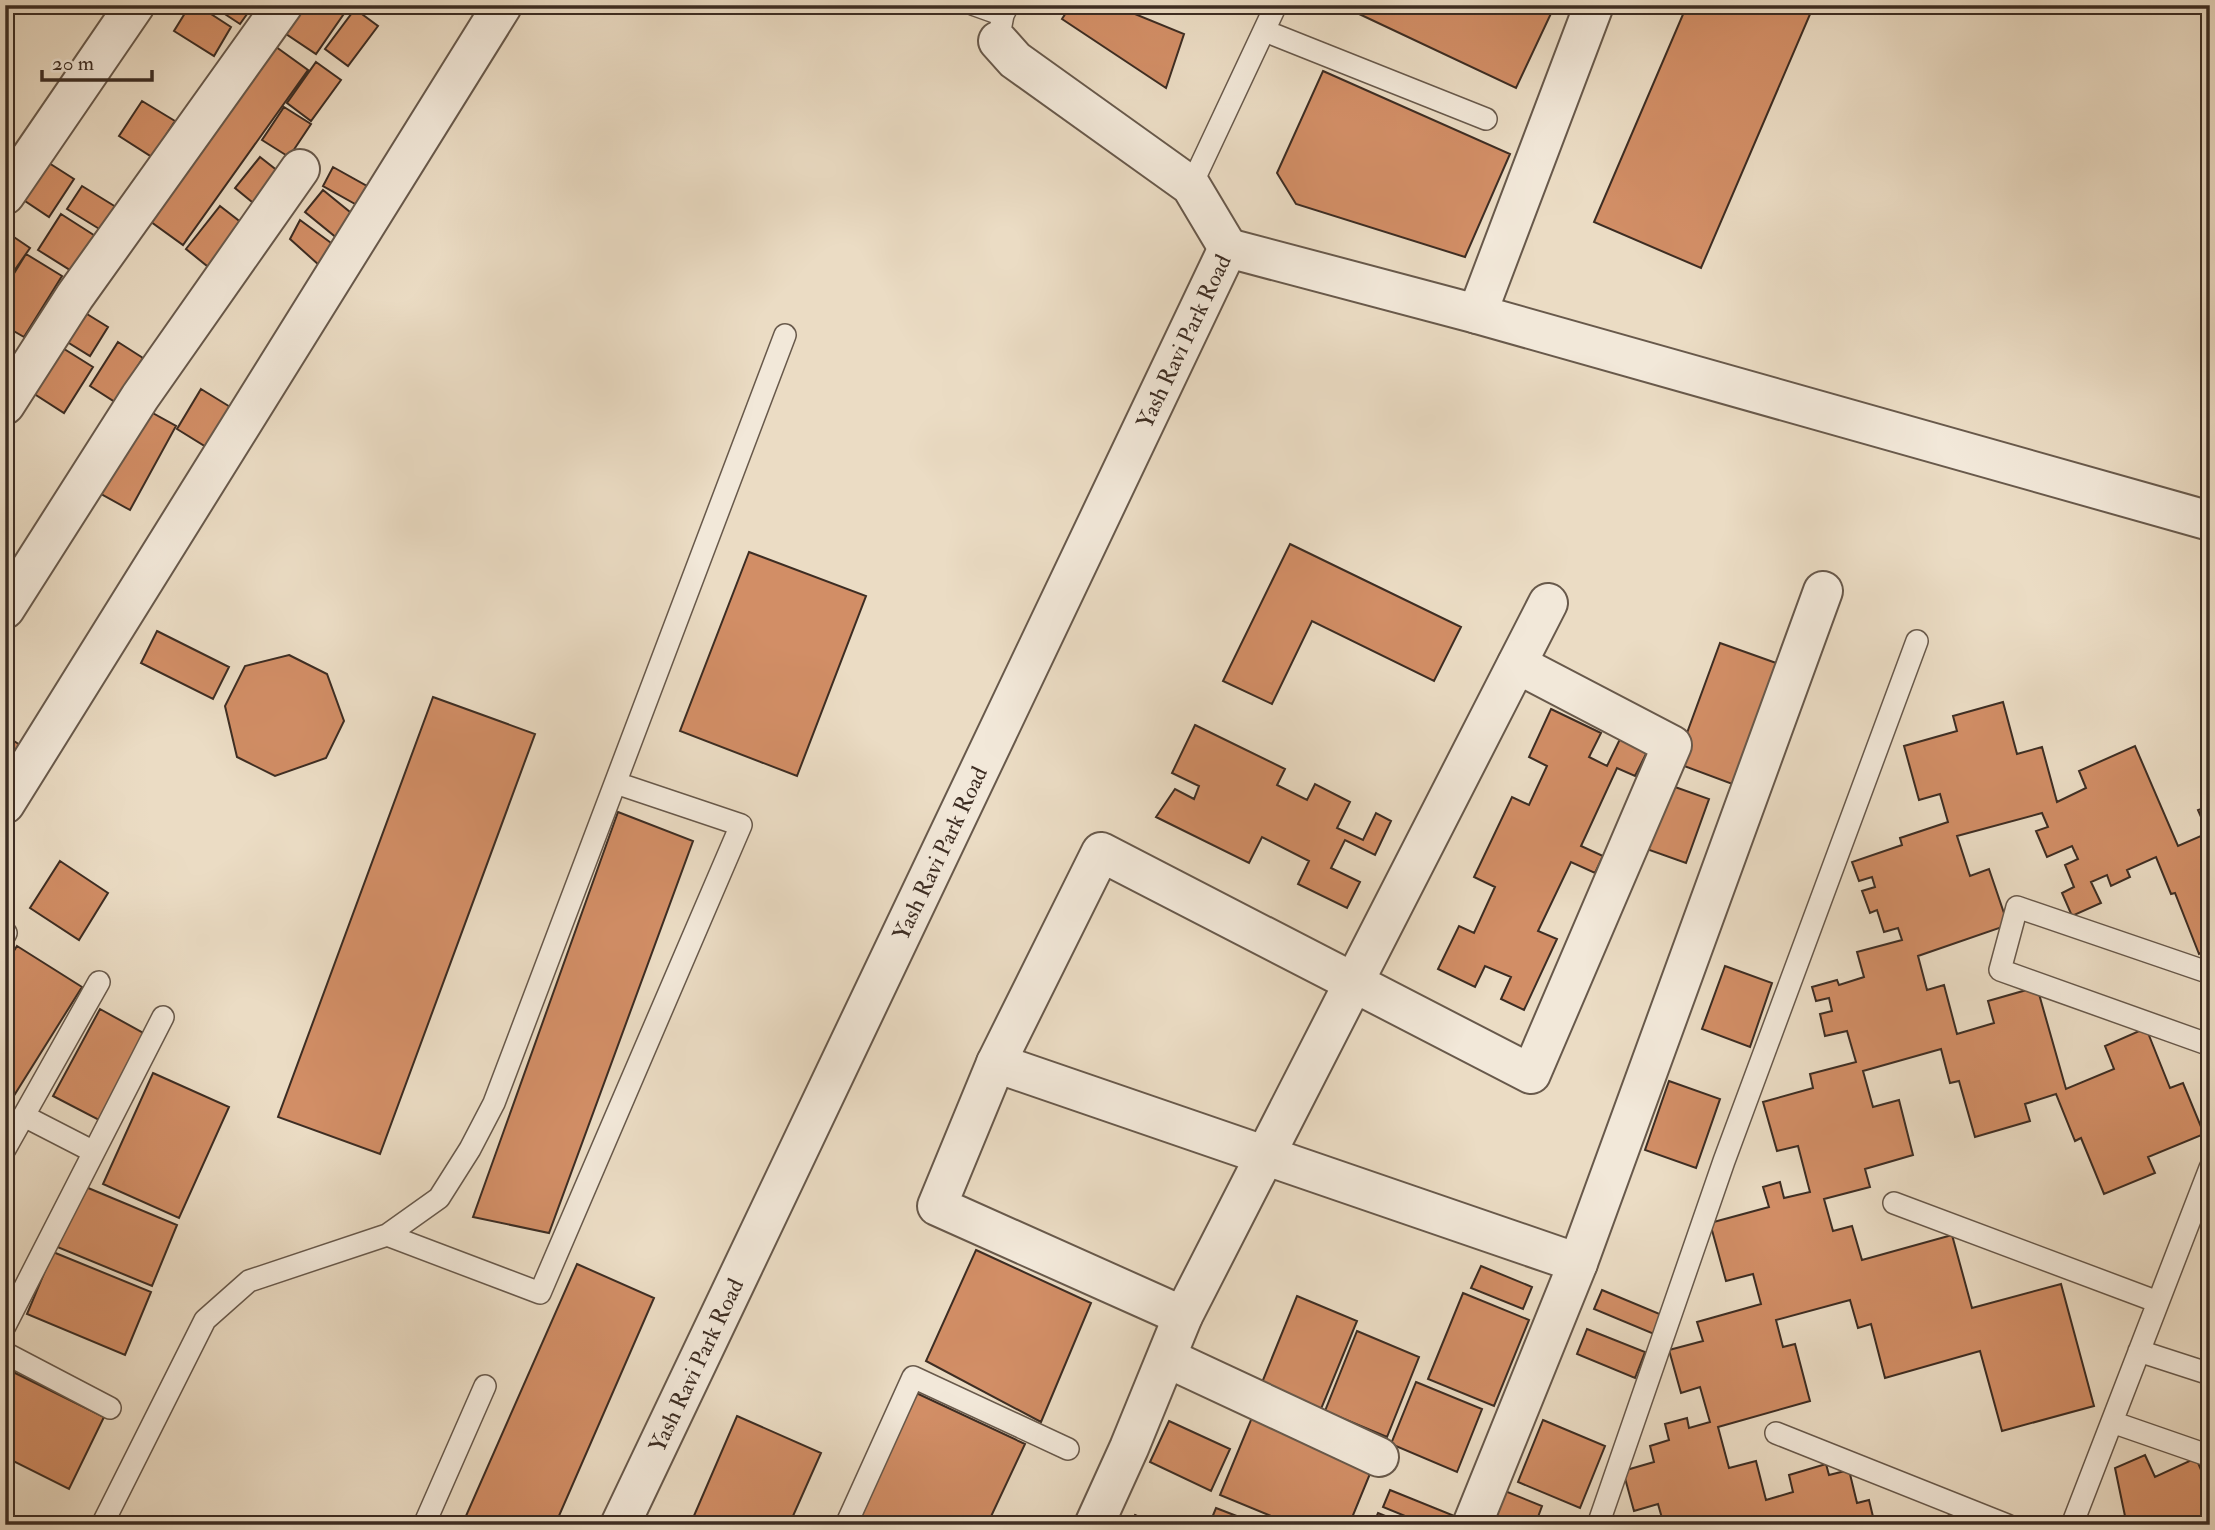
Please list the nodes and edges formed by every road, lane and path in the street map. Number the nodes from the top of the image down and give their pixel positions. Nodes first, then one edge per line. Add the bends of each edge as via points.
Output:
1 (135, 5) edge
2 (284, 5) edge
3 (975, 5) edge
4 (1276, 5) edge
5 (1594, 5) edge
6 (502, 6) edge
7 (1003, 20) edge
8 (1265, 31) junction
9 (1486, 119) dead end
10 (300, 169) dead end
11 (1191, 186) junction
12 (5, 195) edge
13 (1228, 248) junction
14 (1477, 314) junction
15 (785, 335) dead end
16 (5, 405) edge
17 (2210, 521) edge
18 (1823, 591) dead end
19 (1548, 603) dead end
20 (5, 609) edge
21 (1917, 641) dead end
22 (1517, 664) junction
23 (616, 783) junction
24 (5, 804) edge
25 (2210, 973) edge
26 (99, 982) dead end
27 (1354, 982) junction
28 (163, 1017) dead end
29 (2210, 1045) edge
30 (996, 1063) junction
31 (24, 1116) junction
32 (5, 1149) edge
33 (94, 1152) junction
34 (1264, 1157) junction
35 (2210, 1168) edge
36 (1895, 1203) dead end
37 (387, 1235) junction
38 (1578, 1264) junction
39 (2158, 1301) junction
40 (1183, 1316) junction
41 (5, 1326) edge
42 (2139, 1351) junction
43 (5, 1353) edge
44 (1167, 1358) junction
45 (2210, 1374) edge
46 (485, 1386) dead end
47 (110, 1408) dead end
48 (2112, 1422) junction
49 (1776, 1433) dead end
50 (1068, 1449) dead end
51 (2210, 1455) edge
52 (1379, 1457) dead end
53 (102, 1525) edge
54 (424, 1525) edge
55 (620, 1525) edge
56 (846, 1525) edge
57 (1094, 1525) edge
58 (1472, 1525) edge
59 (1598, 1525) edge
60 (2007, 1525) edge
61 (2072, 1525) edge

1 - 12 street
2 - 16 street via 75,296
3 - 7 lane, Yash Ravi Park Road
4 - 8 lane
5 - 14 street
6 - 24 street
7 - 11 street, Yash Ravi Park Road via 1015,60
8 - 9 lane
8 - 11 lane
10 - 20 street via 140,397
11 - 13 street, Yash Ravi Park Road
13 - 14 street
13 - 55 street, Yash Ravi Park Road
14 - 17 street
15 - 23 lane
18 - 38 street
19 - 22 street
21 - 59 lane via 1724,1161
22 - 27 street
22 - 27 street via 1672,745 1531,1074
23 - 37 lane via 494,1104 439,1198
23 - 37 lane via 741,825 540,1293
25 - 29 lane via 2017,907 2000,970
26 - 31 lane
27 - 30 street via 1101,852
27 - 34 street
28 - 33 lane
30 - 34 street
30 - 40 street via 937,1206
31 - 32 lane
31 - 33 lane
33 - 41 lane
34 - 38 street
34 - 40 street
35 - 39 lane
36 - 39 lane
37 - 53 lane via 248,1281 205,1320
38 - 58 street
39 - 42 lane
40 - 44 street
42 - 45 lane
42 - 48 lane
43 - 47 lane
44 - 52 street
44 - 57 street
46 - 54 lane
48 - 51 lane
48 - 61 lane
49 - 60 lane
50 - 56 lane via 913,1377

